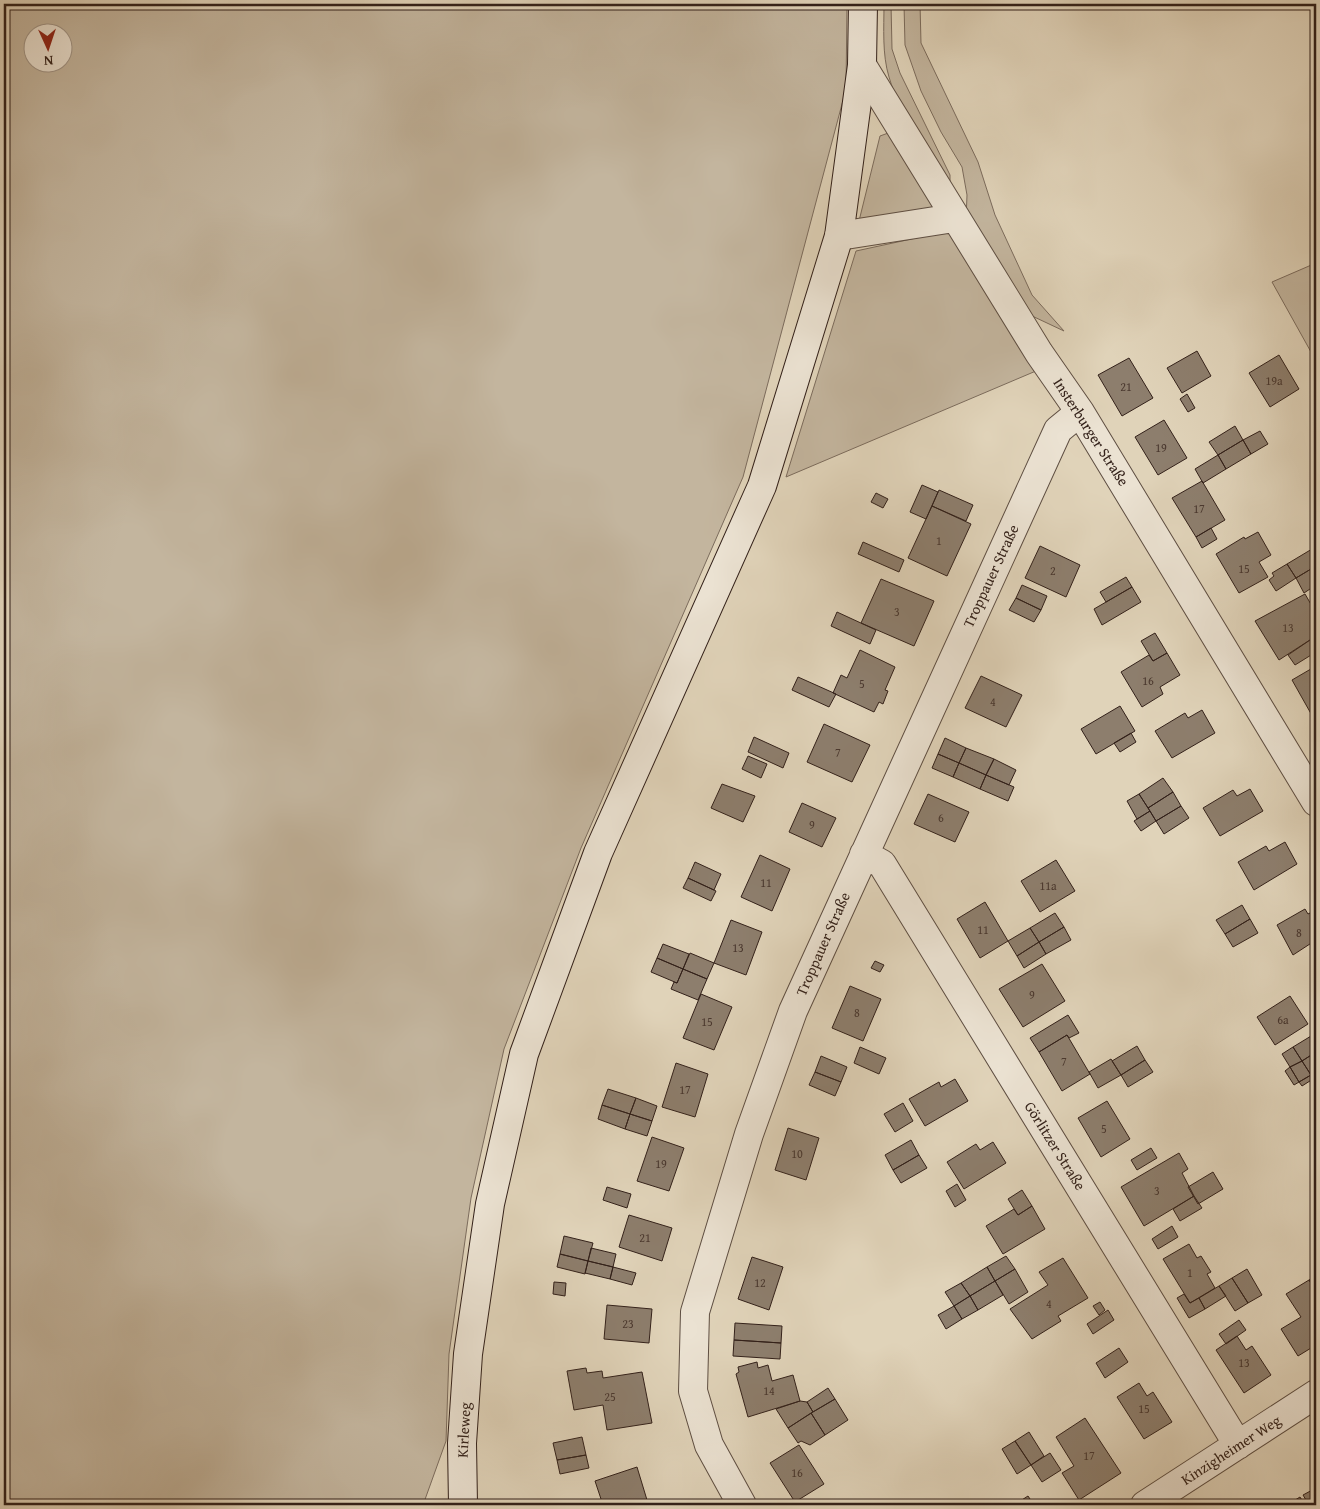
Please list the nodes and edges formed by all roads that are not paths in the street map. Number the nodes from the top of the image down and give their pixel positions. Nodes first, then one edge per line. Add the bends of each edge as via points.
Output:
1 (863, 4) edge
2 (862, 65) junction
3 (954, 218) junction
4 (839, 236) junction
5 (1080, 412) junction
6 (1316, 802) edge
7 (864, 854) junction
8 (1316, 1394) edge
9 (1238, 1445) junction
10 (462, 1505) edge
11 (742, 1505) edge
12 (1145, 1505) edge

1 - 2 street, Kirleweg
2 - 3 street, Insterburger Straße
2 - 4 street, Kirleweg
3 - 4 street
3 - 5 street, Insterburger Straße via 1038,353
4 - 10 street, Kirleweg via 762,486 598,853 524,1054 490,1204 468,1354
5 - 6 street, Insterburger Straße
5 - 7 street, Troppauer Straße via 1058,430
7 - 9 street, Görlitzer Straße via 882,864
7 - 11 street, Troppauer Straße via 793,1011 749,1134 695,1312 693,1391 709,1445
8 - 9 street, Kinzigheimer Weg
9 - 12 street, Kinzigheimer Weg

